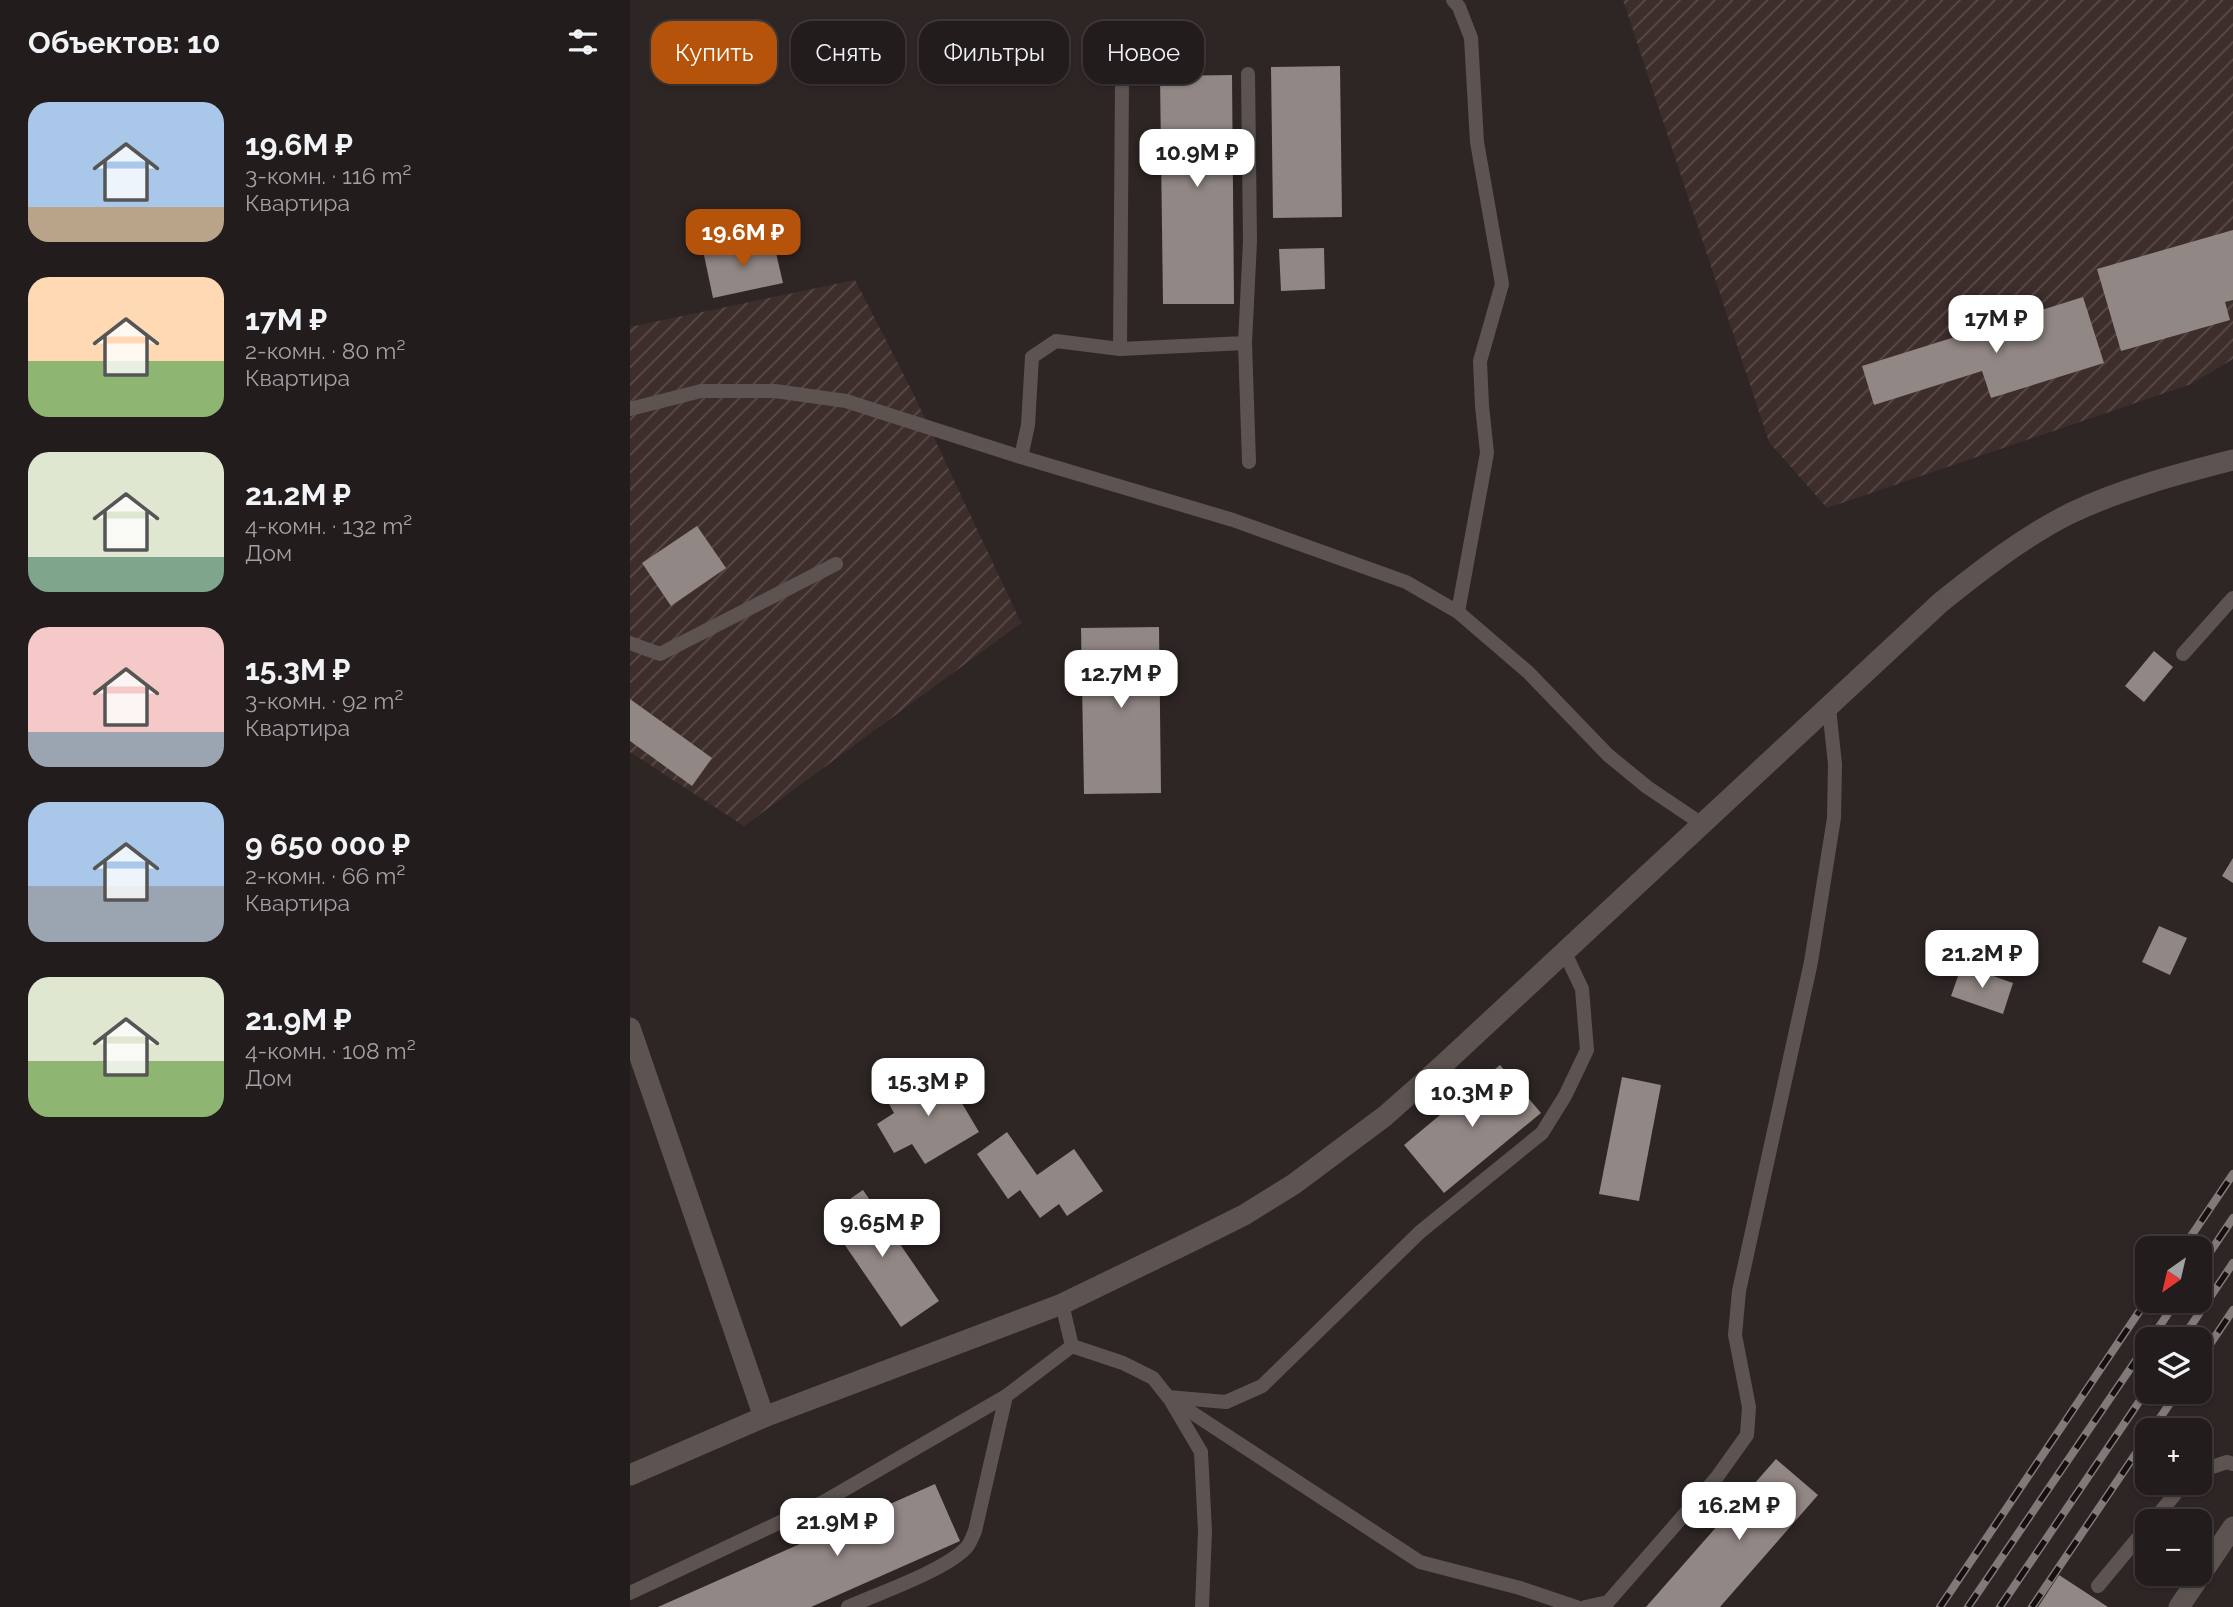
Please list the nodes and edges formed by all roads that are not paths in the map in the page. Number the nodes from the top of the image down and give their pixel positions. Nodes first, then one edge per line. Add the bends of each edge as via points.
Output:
1 (1453, 0) edge
2 (1248, 74) dead end
3 (1122, 84) edge
4 (1245, 343) junction
5 (1120, 349) junction
6 (630, 409) edge
7 (1021, 457) junction
8 (2233, 460) edge
9 (1249, 462) dead end
10 (836, 564) dead end
11 (2233, 598) edge
12 (1458, 612) junction
13 (630, 643) edge
14 (2183, 654) dead end
15 (1829, 708) junction
16 (1702, 824) junction
17 (1565, 953) junction
18 (630, 1028) edge
19 (1062, 1304) junction
20 (1072, 1346) junction
21 (1006, 1396) junction
22 (1168, 1397) junction
23 (764, 1417) junction
24 (2233, 1464) edge
25 (2212, 1467) edge
26 (630, 1475) edge
27 (2174, 1495) edge
28 (2163, 1509) edge
29 (2233, 1527) edge
30 (2135, 1541) edge
31 (2098, 1586) dead end
32 (630, 1593) edge
33 (848, 1607) edge
34 (1202, 1607) edge
35 (1576, 1607) edge
36 (1585, 1607) edge
37 (2179, 1607) edge

1 - 12 lane via 1471,38 1477,142 1502,284 1480,361 1487,453
2 - 4 lane via 1250,241
3 - 5 lane
4 - 5 lane
4 - 9 lane
5 - 7 lane via 1056,341 1032,357
6 - 7 lane via 701,391 775,391 846,401
7 - 12 lane via 1246,524 1406,582
8 - 15 street via 2114,495 2020,542 1940,603
10 - 13 lane via 660,654
11 - 14 lane
12 - 16 lane via 1529,673 1608,755
15 - 16 street
15 - 36 lane via 1835,764 1832,831 1811,962 1739,1290 1735,1335 1749,1407 1748,1434 1717,1477 1608,1602
16 - 17 street
17 - 19 street via 1385,1116 1294,1184 1244,1215
17 - 22 lane via 1582,989 1587,1049 1542,1133 1420,1232 1262,1386 1226,1402
18 - 23 street
19 - 20 lane
19 - 23 street
20 - 21 lane
20 - 22 lane via 1153,1378
21 - 32 lane via 825,1501
21 - 33 lane via 975,1531 967,1548 955,1558
22 - 34 lane via 1201,1452
22 - 35 lane via 1420,1562
23 - 26 street
24 - 25 lane
27 - 28 lane
29 - 37 street
30 - 31 lane

